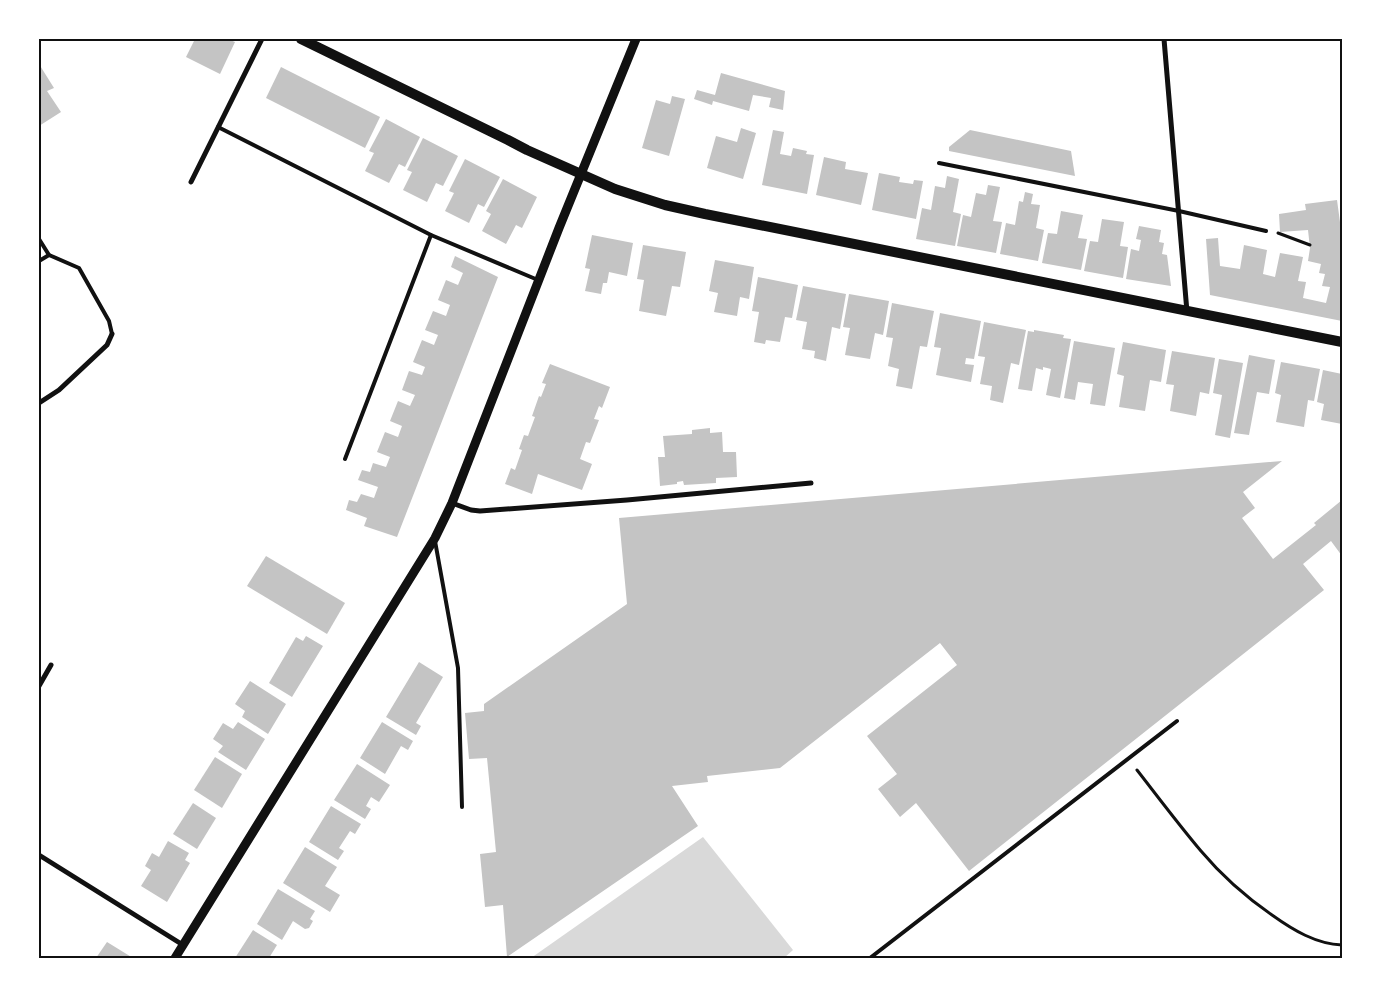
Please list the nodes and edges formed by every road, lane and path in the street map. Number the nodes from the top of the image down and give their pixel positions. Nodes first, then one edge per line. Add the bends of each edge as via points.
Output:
1 (262, 39) edge
2 (301, 39) edge
3 (636, 39) edge
4 (1164, 39) edge
5 (218, 127) junction
6 (939, 163) dead end
7 (581, 173) junction
8 (191, 182) dead end
9 (1179, 211) junction
10 (1266, 231) dead end
11 (1277, 233) dead end
12 (431, 235) junction
13 (39, 238) edge
14 (1310, 245) dead end
15 (49, 255) junction
16 (39, 261) edge
17 (538, 280) junction
18 (1187, 312) junction
19 (112, 334) joint
20 (1342, 342) edge
21 (39, 403) edge
22 (345, 459) dead end
23 (811, 483) dead end
24 (452, 503) junction
25 (435, 538) junction
26 (51, 666) dead end
27 (39, 686) edge
28 (1177, 721) dead end
29 (1128, 759) junction
30 (462, 807) dead end
31 (39, 855) edge
32 (183, 945) junction
33 (1342, 945) edge
34 (175, 958) edge
35 (870, 958) edge

1 - 5 street
2 - 7 main road via 527,150
3 - 7 street
4 - 9 street
5 - 8 street
5 - 12 lane
6 - 9 lane
7 - 17 street
7 - 18 main road via 615,189 665,205
9 - 10 lane
9 - 18 street
11 - 14 path
12 - 17 lane
12 - 22 lane
13 - 15 lane
15 - 16 lane
15 - 19 lane via 79,268 110,321
17 - 24 street
18 - 20 main road
19 - 21 street via 106,345 59,390
23 - 24 street via 480,511
24 - 25 street
25 - 30 lane via 458,668
25 - 32 street
26 - 27 street
28 - 29 lane
29 - 33 path via 1202,852 1253,902 1313,939
29 - 35 lane
31 - 32 street
32 - 34 street

